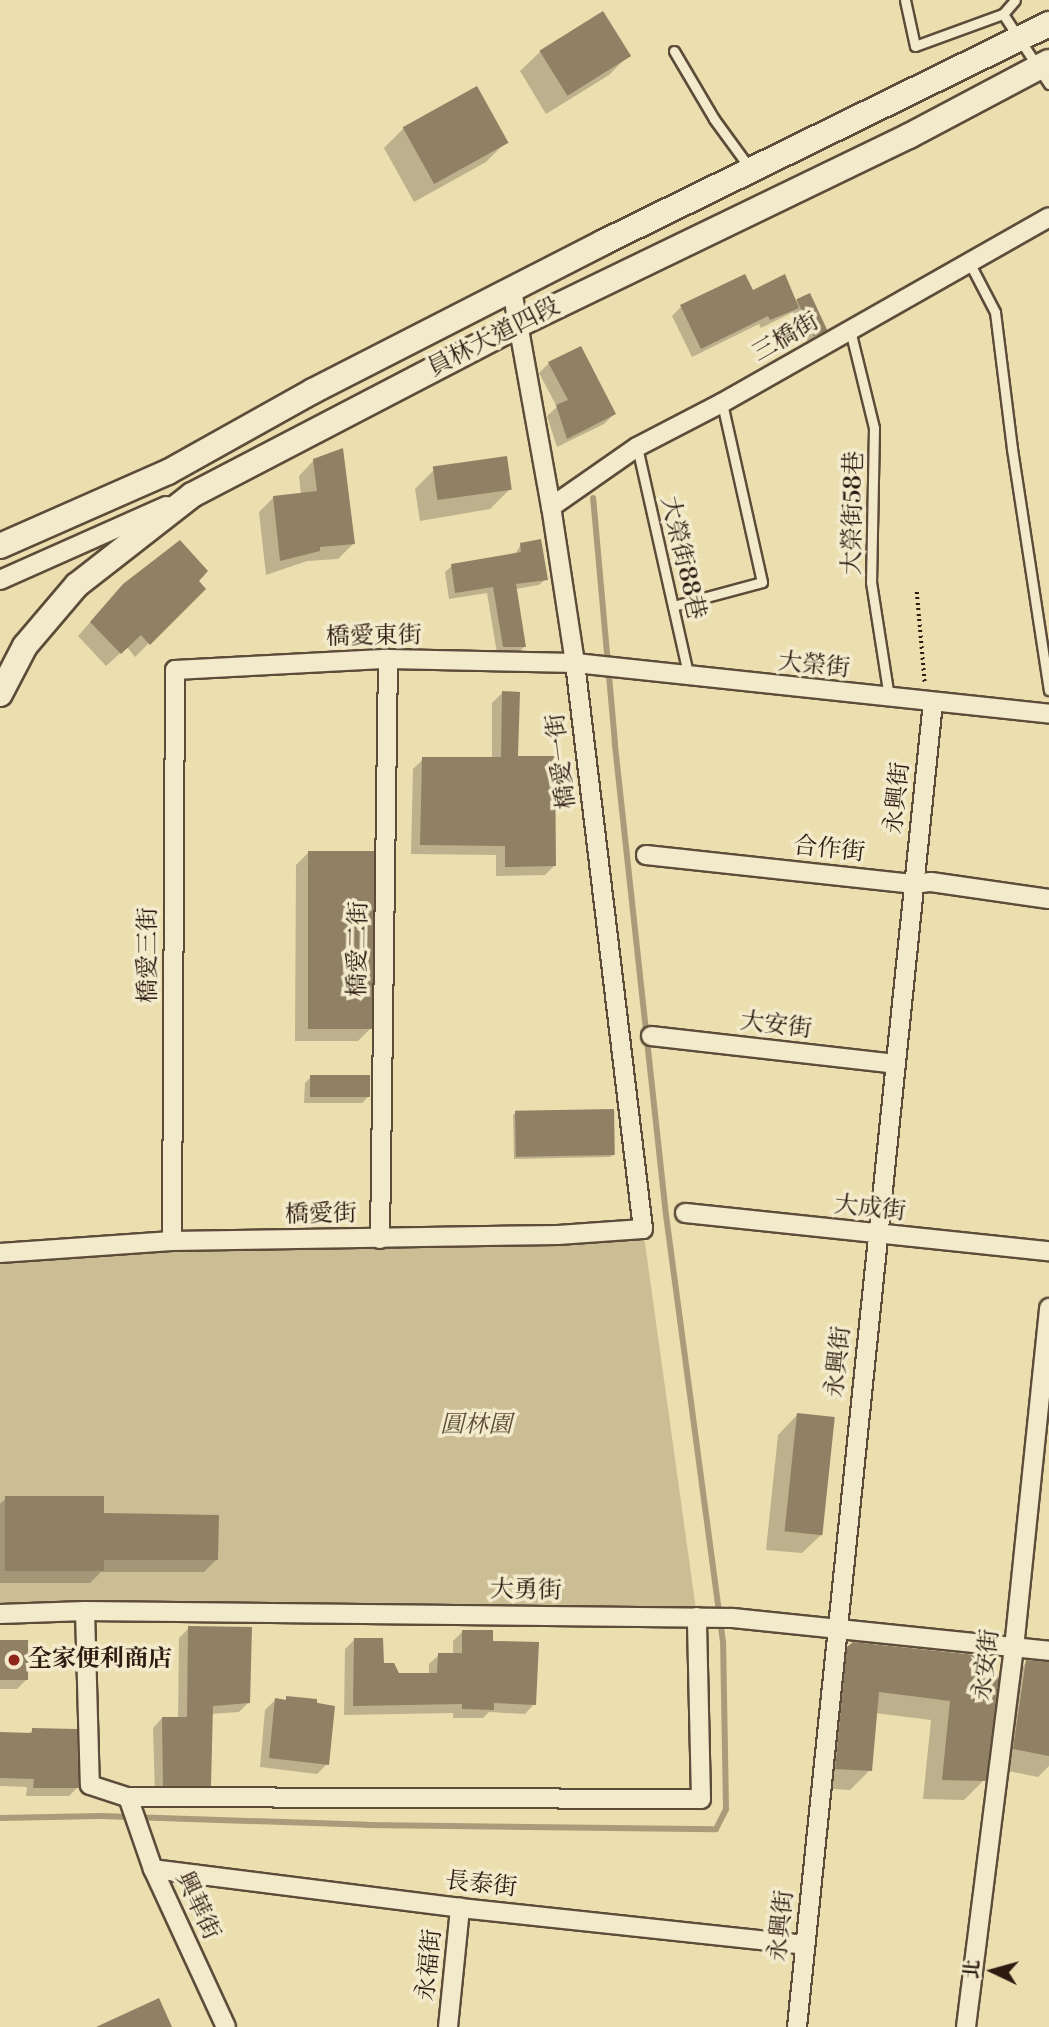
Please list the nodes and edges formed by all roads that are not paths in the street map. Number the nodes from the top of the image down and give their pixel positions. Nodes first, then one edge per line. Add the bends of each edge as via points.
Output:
1 (905, 0) edge
2 (1015, 0) edge
3 (1003, 14) junction
4 (1049, 24) edge
5 (1019, 39) junction
6 (674, 51) dead end
7 (1046, 71) edge
8 (752, 171) junction
9 (1049, 217) edge
10 (969, 262) junction
11 (512, 291) junction
12 (520, 324) junction
13 (850, 328) junction
14 (722, 403) junction
15 (637, 447) junction
16 (192, 495) junction
17 (551, 507) junction
18 (0, 546) edge
19 (0, 580) edge
20 (673, 606) junction
21 (388, 659) junction
22 (582, 664) junction
23 (175, 670) joint
24 (689, 677) junction
25 (1049, 690) edge
26 (0, 694) edge
27 (890, 699) junction
28 (930, 702) junction
29 (1049, 714) edge
30 (646, 855) dead end
31 (914, 884) junction
32 (1049, 899) edge
33 (652, 1036) dead end
34 (895, 1064) junction
35 (685, 1213) dead end
36 (643, 1229) joint
37 (877, 1235) junction
38 (380, 1239) junction
39 (172, 1241) junction
40 (1049, 1251) edge
41 (0, 1253) edge
42 (1049, 1308) edge
43 (85, 1611) junction
44 (0, 1614) edge
45 (702, 1617) junction
46 (836, 1626) junction
47 (1014, 1648) junction
48 (1049, 1651) edge
49 (129, 1800) junction
50 (153, 1869) junction
51 (460, 1908) junction
52 (804, 1945) junction
53 (226, 2027) edge
54 (448, 2027) edge
55 (797, 2027) edge
56 (965, 2027) edge

1 - 3 lane via 915,46
2 - 3 lane
3 - 5 lane
4 - 5 main road, 員林大道四段
5 - 7 lane
5 - 8 main road, 員林大道四段
6 - 8 lane via 714,119
7 - 12 main road, 員林大道四段
8 - 11 main road, 員林大道四段
9 - 10 street, 三橋街
10 - 13 street, 三橋街
10 - 25 lane via 996,312
11 - 12 street, 橋愛一街
11 - 18 main road, 員林大道四段 via 313,391 168,472
12 - 16 main road, 員林大道四段
12 - 17 street, 橋愛一街
13 - 14 street, 三橋街
13 - 27 lane, 大榮街58巷 via 874,428 871,582
14 - 15 street, 三橋街
14 - 20 lane via 762,582
15 - 17 street, 三橋街
15 - 20 lane, 大榮街88巷
16 - 19 street
16 - 26 main road, 員林大道四段 via 77,585 25,646
17 - 22 street, 橋愛一街
20 - 24 lane, 大榮街88巷
21 - 22 street, 橋愛東街
21 - 23 street, 橋愛東街
21 - 38 street, 橋愛二街
22 - 24 street, 大榮街
22 - 36 street, 橋愛一街
23 - 39 street, 橋愛三街
24 - 27 street, 大榮街
27 - 28 street, 大榮街
28 - 29 street, 大榮街
28 - 31 street, 永興街
30 - 31 street, 合作街
31 - 32 street, 合作街
31 - 34 street, 永興街
33 - 34 street, 大安街
34 - 37 street, 永興街
35 - 37 street, 大成街
36 - 38 street, 橋愛街
37 - 40 street, 大成街
37 - 46 street, 永興街
38 - 39 street, 橋愛街
39 - 41 street, 橋愛街
42 - 47 street, 永安街
43 - 44 street, 大勇街
43 - 45 street, 大勇街
43 - 49 street via 90,1785
45 - 46 street, 大勇街
45 - 49 street via 701,1799
46 - 47 street, 大勇街
46 - 52 street, 永興街
47 - 48 street, 大勇街
47 - 56 street, 永安街
49 - 50 street, 興華街
50 - 51 street, 長泰街
50 - 53 street, 興華街
51 - 52 street, 長泰街
51 - 54 street, 永福街
52 - 55 street, 永興街

